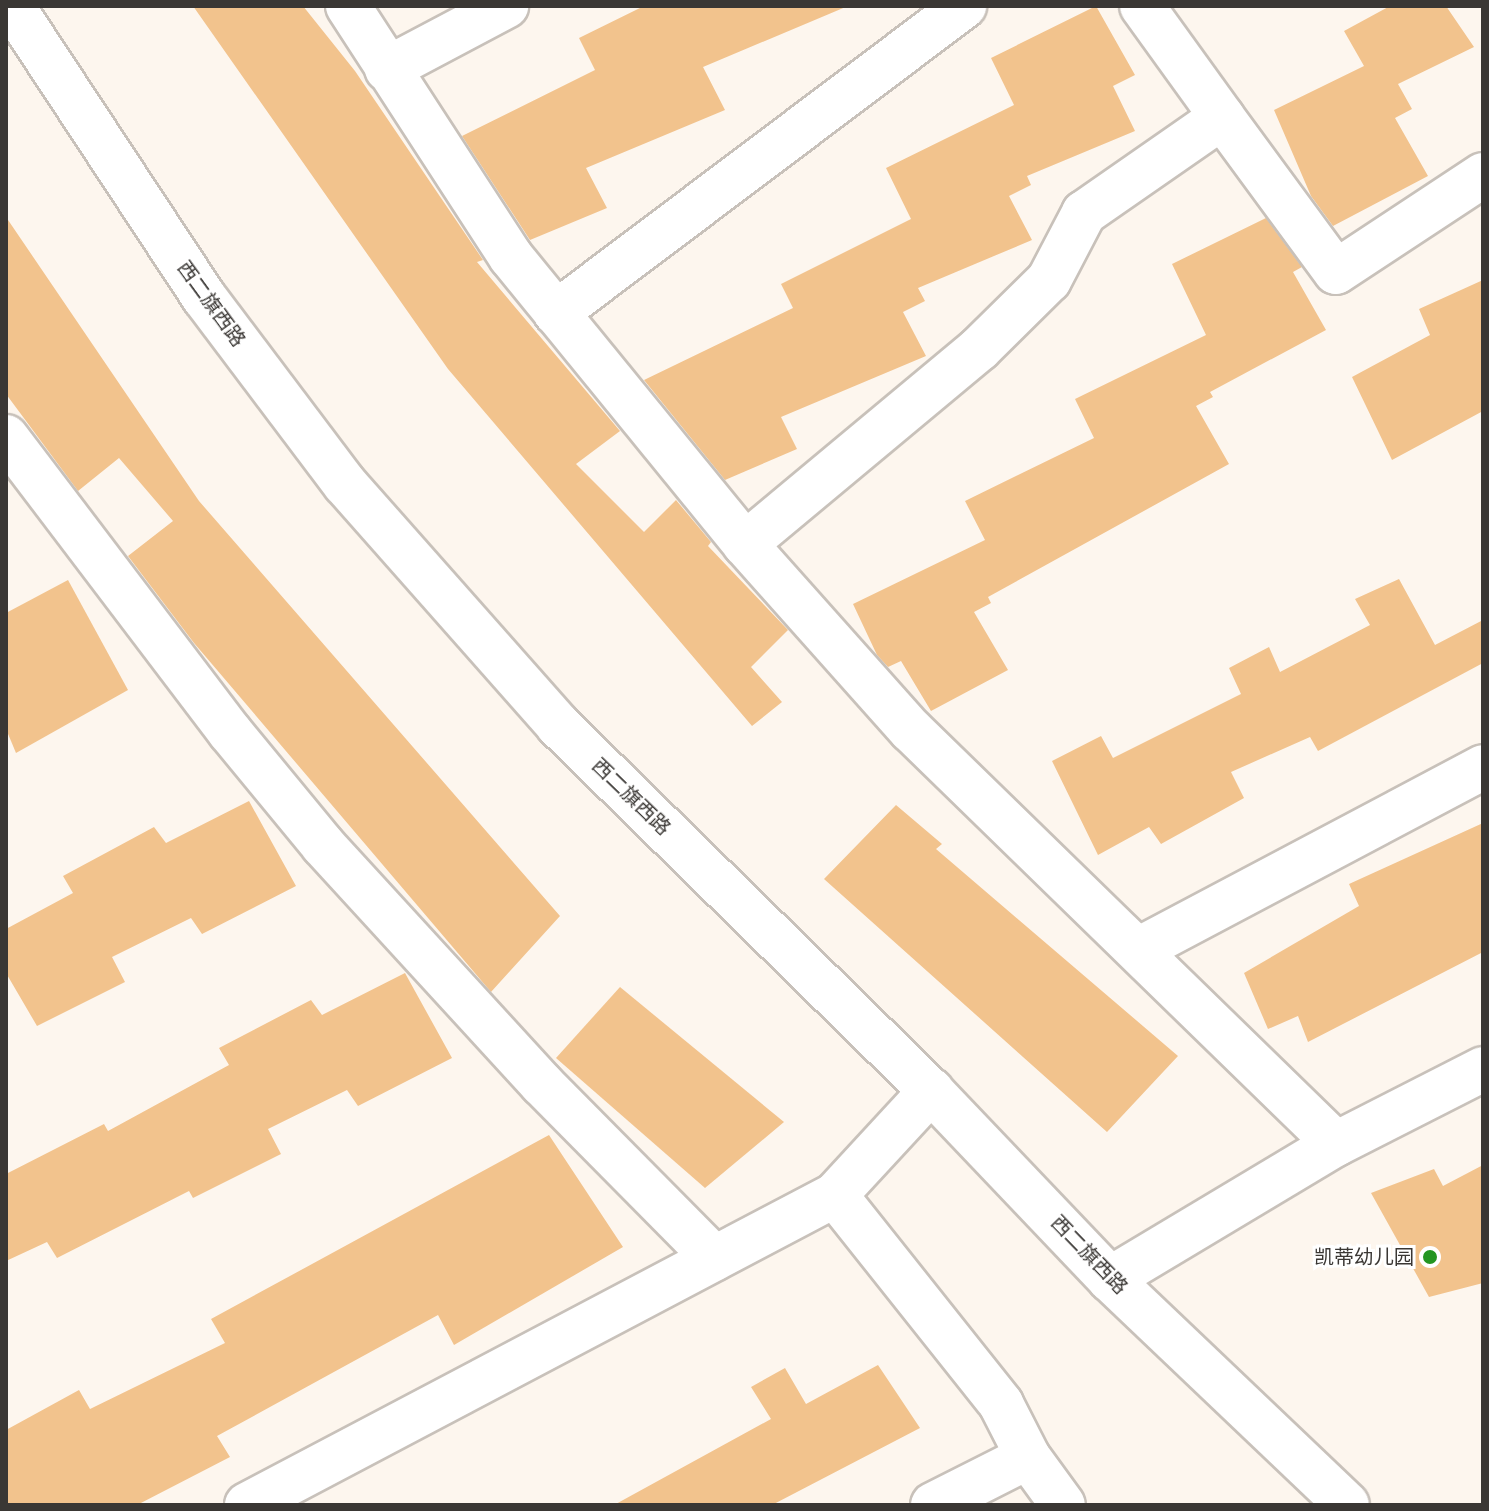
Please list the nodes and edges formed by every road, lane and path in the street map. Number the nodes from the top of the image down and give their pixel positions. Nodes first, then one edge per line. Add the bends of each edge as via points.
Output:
1 (12, 6) edge
2 (348, 6) edge
3 (506, 6) edge
4 (964, 6) edge
5 (1142, 6) edge
6 (387, 69) junction
7 (1222, 117) junction
8 (1483, 175) edge
9 (556, 313) junction
10 (6, 437) edge
11 (745, 544) junction
12 (1483, 767) edge
13 (1138, 950) junction
14 (1483, 1069) edge
15 (931, 1091) junction
16 (1336, 1144) junction
17 (835, 1195) junction
18 (714, 1258) junction
19 (1110, 1279) junction
20 (1028, 1457) junction
21 (247, 1505) edge
22 (933, 1505) edge
23 (1063, 1505) edge
24 (1347, 1505) edge

1 - 15 street, 西二旗西路 via 204,297 345,484 558,725
2 - 6 street
3 - 6 street
4 - 9 street
5 - 7 street
6 - 9 street via 511,257
7 - 8 street via 1336,272
7 - 11 street via 1084,213 1049,280 979,349
9 - 11 street
10 - 18 street via 230,732 323,845 542,1084
11 - 13 street via 911,730
12 - 13 street
13 - 16 street
14 - 16 street
15 - 17 street
15 - 19 street, 西二旗西路
16 - 19 street
17 - 18 street
17 - 20 street via 1001,1404
18 - 21 street
19 - 24 street, 西二旗西路
20 - 22 street
20 - 23 street

